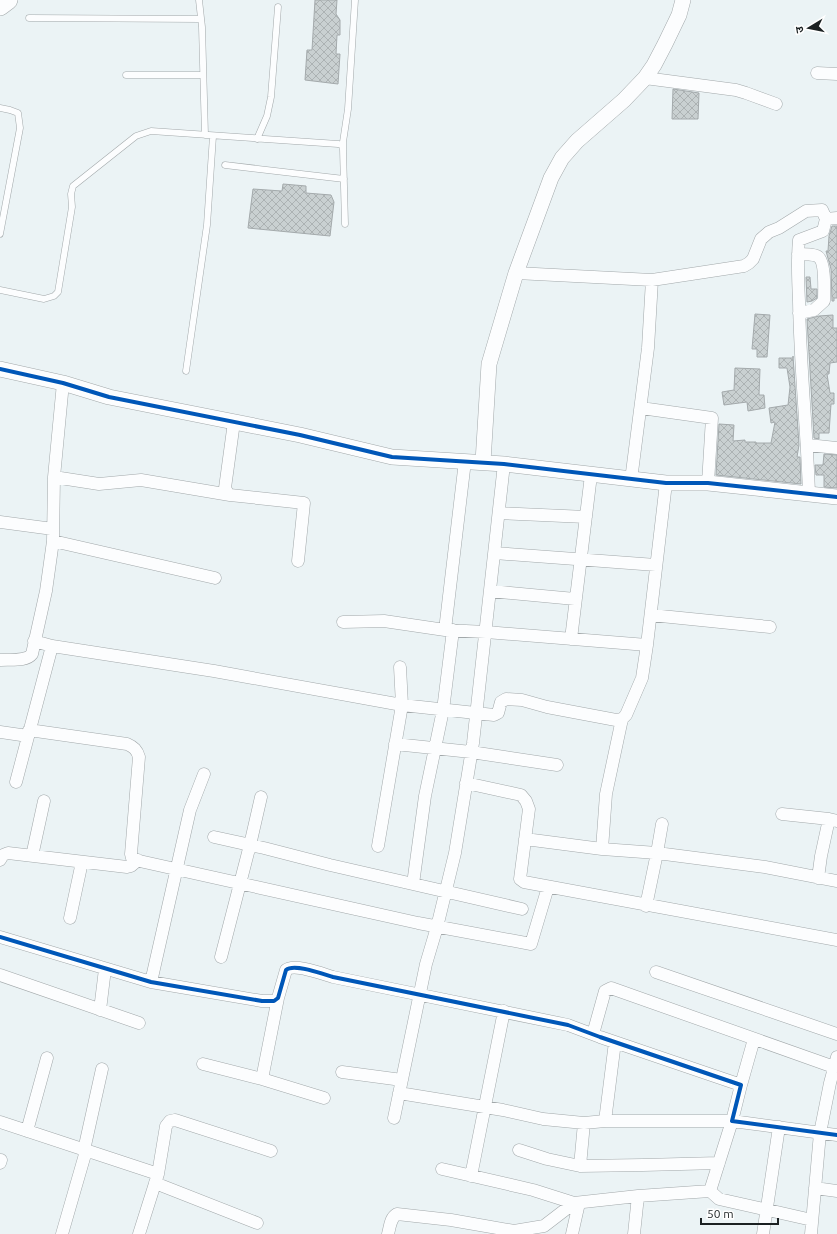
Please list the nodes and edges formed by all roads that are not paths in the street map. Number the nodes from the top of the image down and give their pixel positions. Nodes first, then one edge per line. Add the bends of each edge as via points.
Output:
1 (8, 0) edge
2 (199, 0) edge
3 (355, 0) edge
4 (684, 0) edge
5 (0, 6) edge
6 (278, 6) dead end
7 (29, 18) dead end
8 (201, 19) junction
9 (817, 73) dead end
10 (837, 74) edge
11 (126, 75) dead end
12 (203, 75) junction
13 (645, 78) junction
14 (776, 104) dead end
15 (0, 108) edge
16 (205, 135) junction
17 (213, 136) junction
18 (257, 138) junction
19 (343, 148) junction
20 (225, 165) dead end
21 (344, 179) junction
22 (831, 218) edge
23 (345, 224) dead end
24 (0, 234) edge
25 (798, 254) junction
26 (516, 273) junction
27 (652, 280) junction
28 (0, 290) edge
29 (799, 313) junction
30 (0, 369) edge
31 (186, 371) dead end
32 (63, 383) junction
33 (640, 408) junction
34 (234, 422) junction
35 (808, 445) junction
36 (837, 448) edge
37 (465, 461) junction
38 (483, 462) junction
39 (504, 464) junction
40 (591, 475) junction
41 (54, 477) junction
42 (630, 480) junction
43 (666, 483) junction
44 (708, 483) junction
45 (809, 494) junction
46 (230, 495) junction
47 (837, 497) edge
48 (499, 513) junction
49 (586, 516) junction
50 (0, 522) edge
51 (53, 535) junction
52 (494, 553) junction
53 (580, 559) junction
54 (298, 561) dead end
55 (656, 565) junction
56 (215, 578) dead end
57 (490, 591) junction
58 (575, 599) junction
59 (651, 615) junction
60 (343, 622) dead end
61 (770, 627) dead end
62 (449, 630) junction
63 (486, 632) junction
64 (571, 639) junction
65 (34, 641) junction
66 (647, 645) junction
67 (52, 646) junction
68 (0, 660) edge
69 (400, 667) dead end
70 (402, 705) junction
71 (443, 710) junction
72 (476, 713) junction
73 (622, 719) junction
74 (0, 732) edge
75 (28, 733) junction
76 (395, 744) junction
77 (434, 748) junction
78 (471, 752) junction
79 (557, 765) dead end
80 (204, 774) dead end
81 (16, 782) dead end
82 (466, 783) junction
83 (261, 797) dead end
84 (44, 800) dead end
85 (782, 814) dead end
86 (833, 820) edge
87 (662, 824) dead end
88 (214, 837) dead end
89 (525, 839) junction
90 (250, 845) junction
91 (378, 846) dead end
92 (602, 849) junction
93 (658, 853) junction
94 (32, 856) junction
95 (0, 860) edge
96 (138, 860) junction
97 (82, 862) junction
98 (177, 869) junction
99 (818, 878) junction
100 (837, 881) edge
101 (241, 883) junction
102 (413, 884) junction
103 (548, 887) junction
104 (446, 892) junction
105 (646, 906) junction
106 (522, 910) dead end
107 (70, 918) dead end
108 (437, 927) junction
109 (0, 937) edge
110 (837, 940) edge
111 (221, 957) dead end
112 (105, 969) junction
113 (656, 972) dead end
114 (0, 975) edge
115 (151, 982) junction
116 (420, 995) junction
117 (278, 998) junction
118 (100, 1010) junction
119 (504, 1011) junction
120 (140, 1023) dead end
121 (593, 1034) junction
122 (837, 1034) edge
123 (754, 1039) junction
124 (616, 1042) junction
125 (47, 1058) dead end
126 (836, 1062) edge
127 (203, 1064) dead end
128 (102, 1069) dead end
129 (342, 1072) dead end
130 (262, 1079) junction
131 (402, 1080) junction
132 (741, 1085) junction
133 (399, 1093) junction
134 (833, 1093) edge
135 (324, 1098) dead end
136 (485, 1107) junction
137 (394, 1118) dead end
138 (605, 1121) junction
139 (732, 1121) junction
140 (0, 1122) edge
141 (584, 1123) junction
142 (779, 1127) junction
143 (27, 1131) junction
144 (820, 1133) junction
145 (837, 1135) edge
146 (85, 1150) junction
147 (519, 1150) dead end
148 (271, 1151) dead end
149 (719, 1163) junction
150 (580, 1166) junction
151 (442, 1169) dead end
152 (471, 1176) junction
153 (157, 1179) junction
154 (815, 1188) junction
155 (710, 1191) junction
156 (837, 1191) edge
157 (638, 1196) junction
158 (576, 1203) junction
159 (766, 1209) junction
160 (812, 1220) junction
161 (257, 1223) dead end
162 (496, 1231) edge
163 (62, 1234) edge
164 (139, 1234) edge
165 (388, 1234) edge
166 (572, 1234) edge
167 (634, 1234) edge
168 (763, 1234) edge
169 (811, 1234) edge

1 - 5 main road
2 - 8 lane
3 - 19 lane
4 - 13 street via 669,37
6 - 18 lane via 271,97 267,116
7 - 8 lane
8 - 12 lane
9 - 10 street
11 - 12 lane
12 - 16 lane
13 - 14 street via 736,90
13 - 26 street via 562,158 551,178
15 - 24 lane via 18,113 20,128
16 - 17 lane
16 - 28 lane via 151,131 136,136 71,190 72,207 58,292 44,299
17 - 18 lane
17 - 31 lane via 207,226
18 - 19 lane via 338,144
19 - 21 lane
20 - 21 lane
21 - 23 lane
22 - 25 street via 823,231 799,240
22 - 27 street via 822,210 806,211 761,239 753,259 744,266
25 - 29 street
25 - 29 street via 820,258 824,286 824,301 814,310
26 - 27 street
26 - 38 street via 489,364
27 - 33 street via 648,348
29 - 35 street via 802,390
30 - 32 street
32 - 34 street via 109,397
32 - 41 street
33 - 42 street
33 - 44 street via 712,418
34 - 37 street via 392,458
34 - 46 street via 225,488
35 - 36 street
35 - 45 street
37 - 38 street
37 - 62 street
38 - 39 street
39 - 40 street
39 - 48 street
40 - 42 street
40 - 49 street
41 - 46 street via 99,484 141,480
41 - 51 street
42 - 43 street
43 - 44 street
43 - 55 street
44 - 45 street
45 - 47 street
46 - 54 street via 304,503
48 - 49 street
48 - 52 street
49 - 53 street
50 - 51 street
51 - 56 street
51 - 65 street via 46,591
52 - 53 street
52 - 57 street
53 - 55 street
53 - 58 street
55 - 59 street
57 - 58 street
57 - 63 street
58 - 64 street
59 - 61 street
59 - 66 street
60 - 62 street via 384,621
62 - 63 street
62 - 71 street
63 - 64 street
63 - 72 street
64 - 66 street
65 - 67 street
65 - 68 street via 29,657
66 - 73 street via 642,678
67 - 70 street via 214,671
67 - 75 street
69 - 70 street
70 - 71 street
70 - 76 street
71 - 72 street
71 - 77 street
72 - 73 street via 497,714 501,702 506,699 522,700 547,708 616,720
72 - 78 street
73 - 92 street via 606,794
74 - 75 street
75 - 81 street
75 - 96 street via 127,744 137,750 139,757 131,854 132,858
76 - 77 street
76 - 91 street
77 - 78 street
77 - 102 street
78 - 79 street
78 - 82 street
80 - 98 street via 190,810
82 - 89 street via 521,795 529,809
82 - 104 street
83 - 90 street
84 - 94 street
85 - 86 street
86 - 99 street via 821,856
87 - 93 street
88 - 90 street
89 - 92 street
89 - 103 street via 520,879
90 - 101 street
90 - 102 street
92 - 93 street
93 - 99 street via 765,867
93 - 105 street
94 - 95 street via 8,853
94 - 97 street
96 - 97 street via 127,867
96 - 98 street
97 - 107 street
98 - 101 street
98 - 115 street
99 - 100 street
101 - 108 street
101 - 111 street
102 - 104 street
103 - 105 street
103 - 108 street via 531,944
104 - 106 street
104 - 108 street
105 - 110 street
108 - 116 street
109 - 112 street
112 - 115 street
112 - 118 street
113 - 122 street
114 - 118 street
115 - 117 street via 262,1001 274,1001
116 - 117 street via 296,967 286,970
116 - 119 street
116 - 131 street
117 - 130 street
118 - 120 street
119 - 121 street via 568,1025
119 - 136 street
121 - 123 street via 605,991 611,988
121 - 124 street
123 - 126 street
123 - 132 street
124 - 132 street
124 - 138 street
125 - 143 street
126 - 134 street
127 - 130 street
128 - 146 street
129 - 131 street
130 - 135 street
131 - 133 street
132 - 139 street
133 - 136 street
133 - 137 street
134 - 144 street
136 - 141 street via 543,1119
136 - 152 street
138 - 139 street
138 - 141 street
139 - 142 street
139 - 149 street
140 - 143 street
141 - 150 street
142 - 144 street
142 - 159 street
143 - 146 street
144 - 145 street
144 - 154 street
146 - 153 street
146 - 163 street
147 - 150 street
148 - 153 street via 175,1120 170,1121 166,1126
149 - 150 street
149 - 155 street
151 - 152 street
152 - 158 street
153 - 161 street
153 - 164 street
154 - 156 street
154 - 160 street
155 - 157 street
155 - 159 street via 718,1199
157 - 158 street
157 - 167 street
158 - 162 street via 544,1226
158 - 166 street
159 - 160 street
159 - 168 street
160 - 169 street
162 - 165 street via 451,1220 397,1214 391,1220

